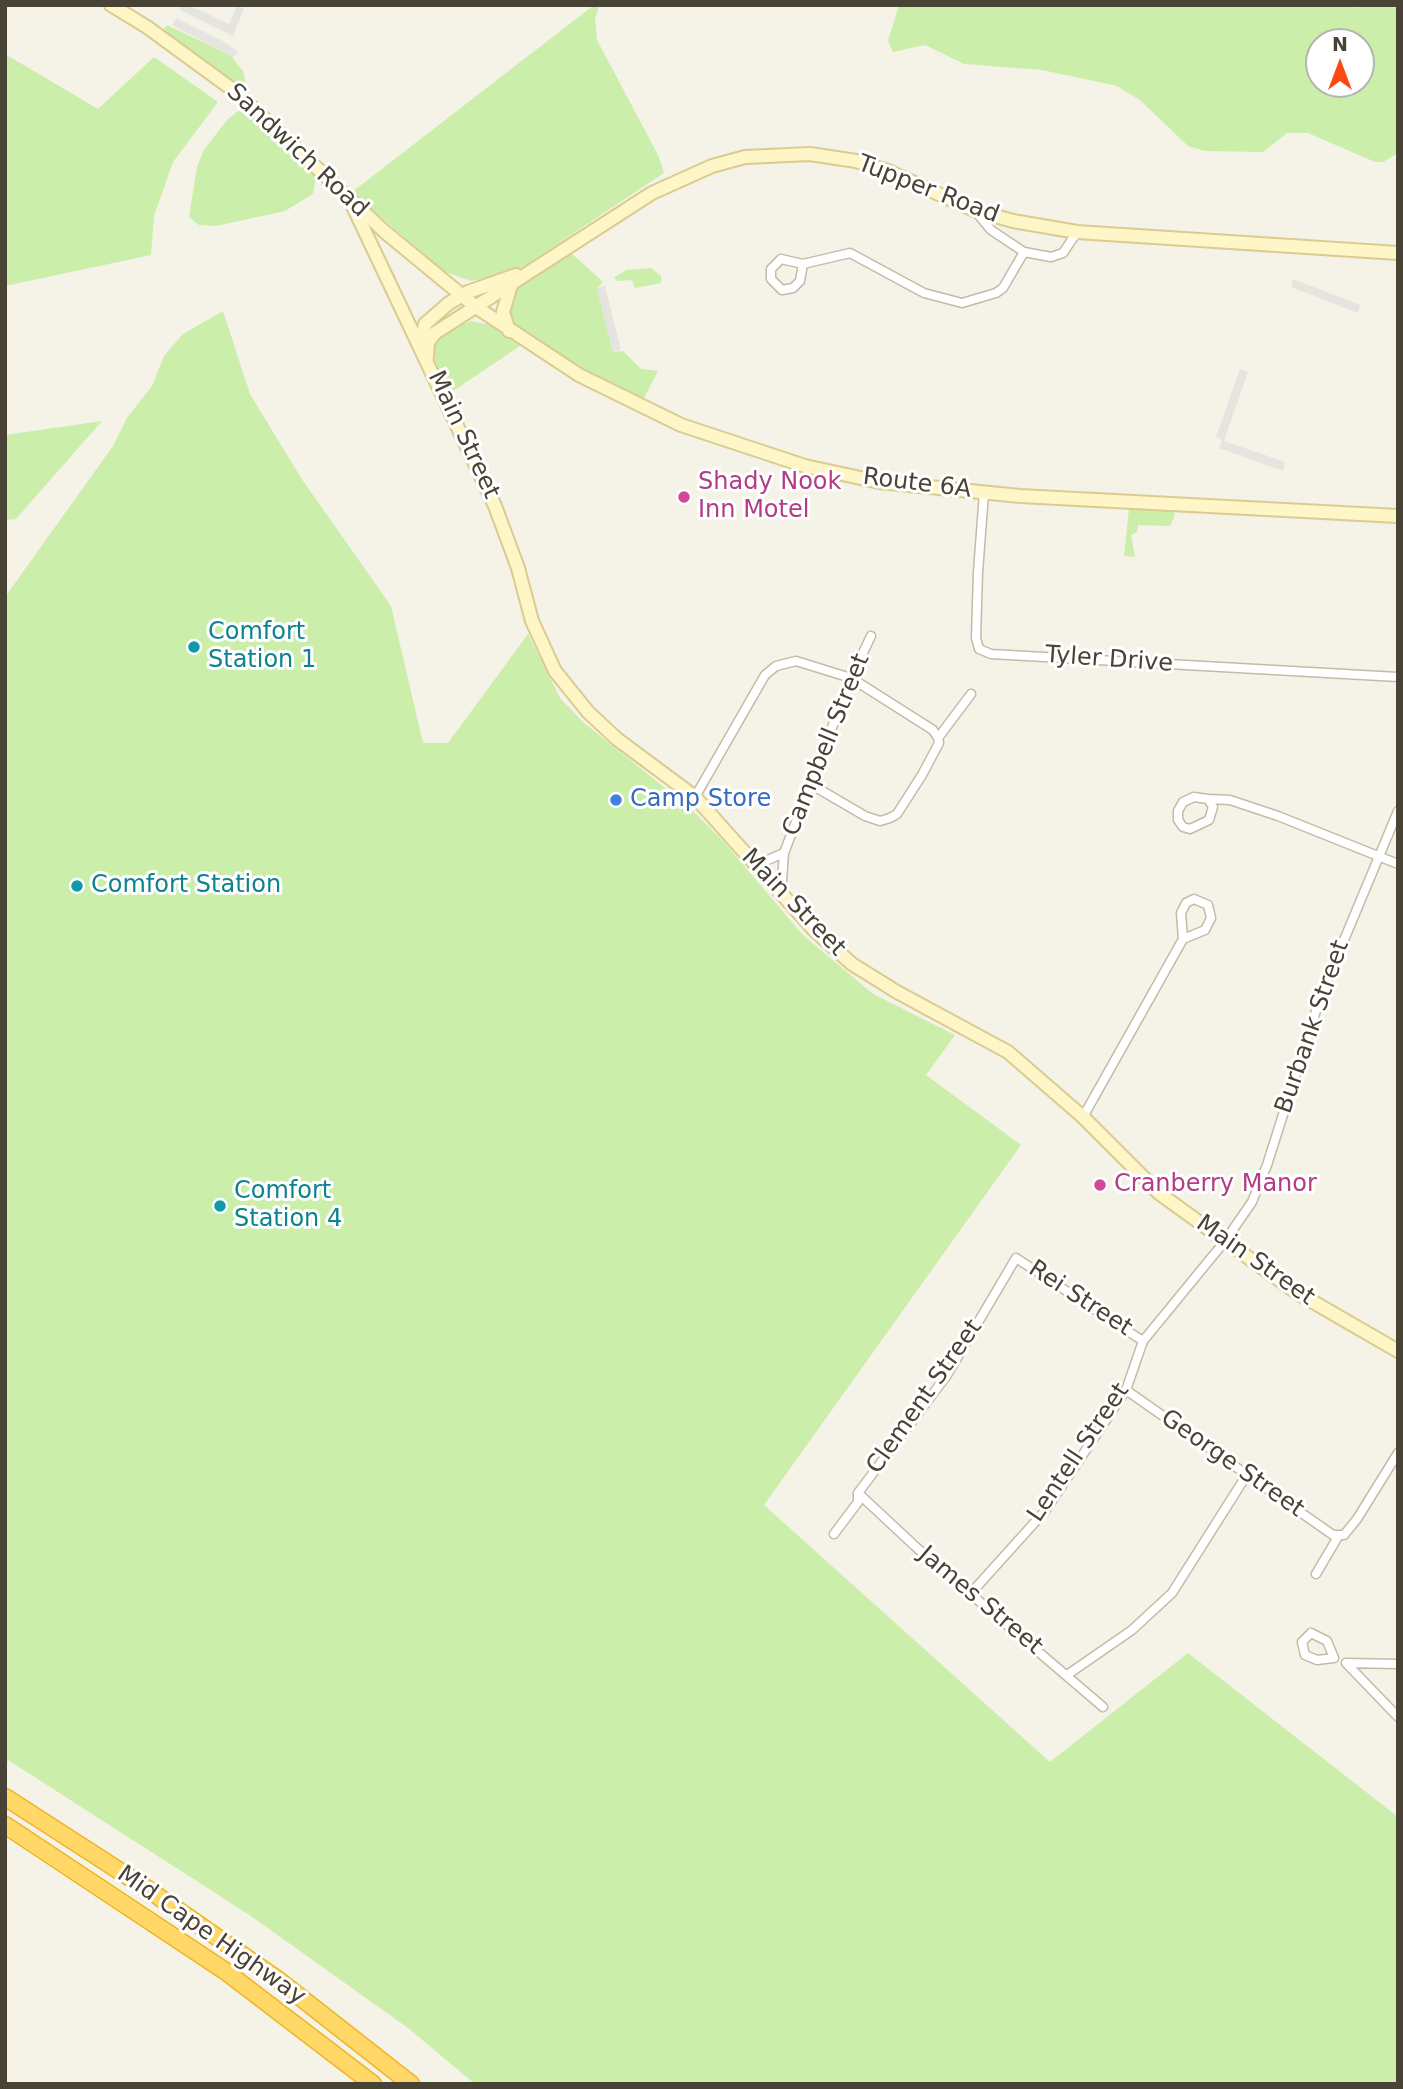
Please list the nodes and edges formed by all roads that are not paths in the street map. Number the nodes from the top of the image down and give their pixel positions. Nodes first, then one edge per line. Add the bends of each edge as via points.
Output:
1 (111, 5) edge
2 (349, 198) junction
3 (974, 210) junction
4 (1077, 232) junction
5 (1024, 252) junction
6 (1398, 253) edge
7 (803, 264) junction
8 (528, 271) junction
9 (512, 284) junction
10 (461, 295) junction
11 (476, 307) junction
12 (509, 331) junction
13 (425, 352) junction
14 (984, 493) junction
15 (1398, 516) edge
16 (871, 636) dead end
17 (1398, 677) edge
18 (851, 678) junction
19 (971, 694) dead end
20 (938, 738) junction
21 (812, 785) junction
22 (695, 797) junction
23 (1208, 799) junction
24 (1398, 811) edge
25 (784, 853) junction
26 (1377, 856) junction
27 (1398, 864) edge
28 (756, 865) junction
29 (781, 894) junction
30 (1183, 939) junction
31 (1083, 1117) junction
32 (1225, 1241) junction
33 (1016, 1258) joint
34 (1143, 1341) junction
35 (1398, 1351) edge
36 (1126, 1390) junction
37 (1398, 1452) edge
38 (1246, 1476) junction
39 (858, 1493) junction
40 (834, 1534) dead end
41 (1339, 1535) junction
42 (1316, 1574) dead end
43 (972, 1592) junction
44 (1334, 1658) dead end
45 (1346, 1663) junction
46 (1398, 1664) edge
47 (1067, 1675) junction
48 (1103, 1707) dead end
49 (1398, 1717) edge
50 (5, 1797) edge
51 (5, 1825) edge
52 (373, 2084) edge
53 (411, 2084) edge

1 - 2 main road, Sandwich Road via 236,92
2 - 10 main road, Sandwich Road
2 - 13 main road, Main Street
3 - 4 main road, Tupper Road
3 - 5 street via 991,230
3 - 8 main road, Tupper Road via 856,161 810,154 746,157 675,180
4 - 5 street via 1063,253 1051,257
4 - 6 main road, Tupper Road
5 - 7 street via 1003,288 962,303 924,293 850,253
7 - 7 street via 800,281 793,288 782,290 773,284 770,274 776,262 786,258
8 - 9 main road, Tupper Road
8 - 10 main road, Tupper Road
9 - 11 main road, Tupper Road
9 - 12 main road via 503,312
10 - 11 main road, Sandwich Road
10 - 13 main road, Main Street via 425,324 421,336
11 - 12 main road, Route 6A
11 - 13 main road, Main Street via 432,336
12 - 14 main road, Route 6A via 616,395 681,425 766,455 879,482
13 - 22 main road, Main Street via 495,506 532,621 555,671 587,712
14 - 15 main road, Route 6A
14 - 17 street, Tyler Drive via 979,649 991,654
16 - 18 street, Campbell Street
18 - 20 street via 933,730
18 - 21 street, Campbell Street
18 - 22 street via 796,661 776,666 765,675
19 - 20 street
20 - 21 street via 922,775 890,818 880,821 865,816
21 - 25 street, Campbell Street
22 - 28 main road, Main Street
23 - 23 street via 1213,807 1209,820 1190,830 1183,827 1178,820 1183,802 1194,797
23 - 26 street via 1230,800 1279,816
24 - 26 street, Burbank Street
25 - 28 street, Campbell Street
25 - 29 street, Campbell Street
26 - 27 street
26 - 32 street, Burbank Street via 1321,995 1267,1165 1252,1202
28 - 29 main road, Main Street
29 - 31 main road, Main Street via 862,971 1008,1052
30 - 30 street via 1181,913 1186,904 1194,899 1208,905 1211,918 1205,930
30 - 31 street
31 - 32 main road, Main Street via 1160,1194
32 - 34 street, Lentell Street
32 - 35 main road, Main Street via 1296,1292
33 - 34 street, Rei Street
33 - 39 street, Clement Street via 947,1375
34 - 36 street, Lentell Street
36 - 38 street, George Street
36 - 43 street, Lentell Street via 1045,1511
37 - 41 street via 1357,1519
38 - 41 street, George Street
38 - 47 street via 1172,1593 1132,1630
39 - 40 street, Clement Street via 858,1502
39 - 43 street, James Street
41 - 42 street
43 - 47 street, James Street
44 - 45 street
45 - 46 street
45 - 49 street
47 - 48 street, James Street
50 - 53 highway, Mid Cape Highway via 277,1979
51 - 52 highway, Mid Cape Highway via 225,1971

